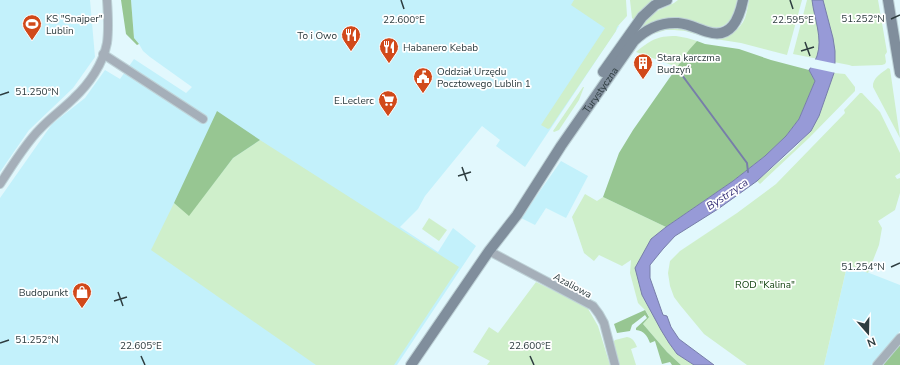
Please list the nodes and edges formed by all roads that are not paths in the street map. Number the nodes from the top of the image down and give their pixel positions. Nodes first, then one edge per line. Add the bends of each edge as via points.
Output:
1 (107, 0) edge
2 (667, 0) edge
3 (743, 0) edge
4 (888, 0) edge
5 (898, 43) edge
6 (103, 54) junction
7 (900, 73) edge
8 (203, 119) dead end
9 (0, 184) edge
10 (489, 251) junction
11 (900, 338) edge
12 (411, 365) edge
13 (615, 365) edge
14 (877, 365) edge

1 - 6 street via 108,32
2 - 10 main road, Turystyczna via 651,8 634,27 514,205
3 - 10 main road, Turystyczna via 737,20 731,28 723,32 708,32 678,23 666,24 648,30 634,41
4 - 5 main road
5 - 7 main road
6 - 8 street
6 - 9 street via 84,86 35,135
10 - 12 main road, Turystyczna
10 - 13 street, Azaliowa via 593,306 604,324
11 - 14 street

